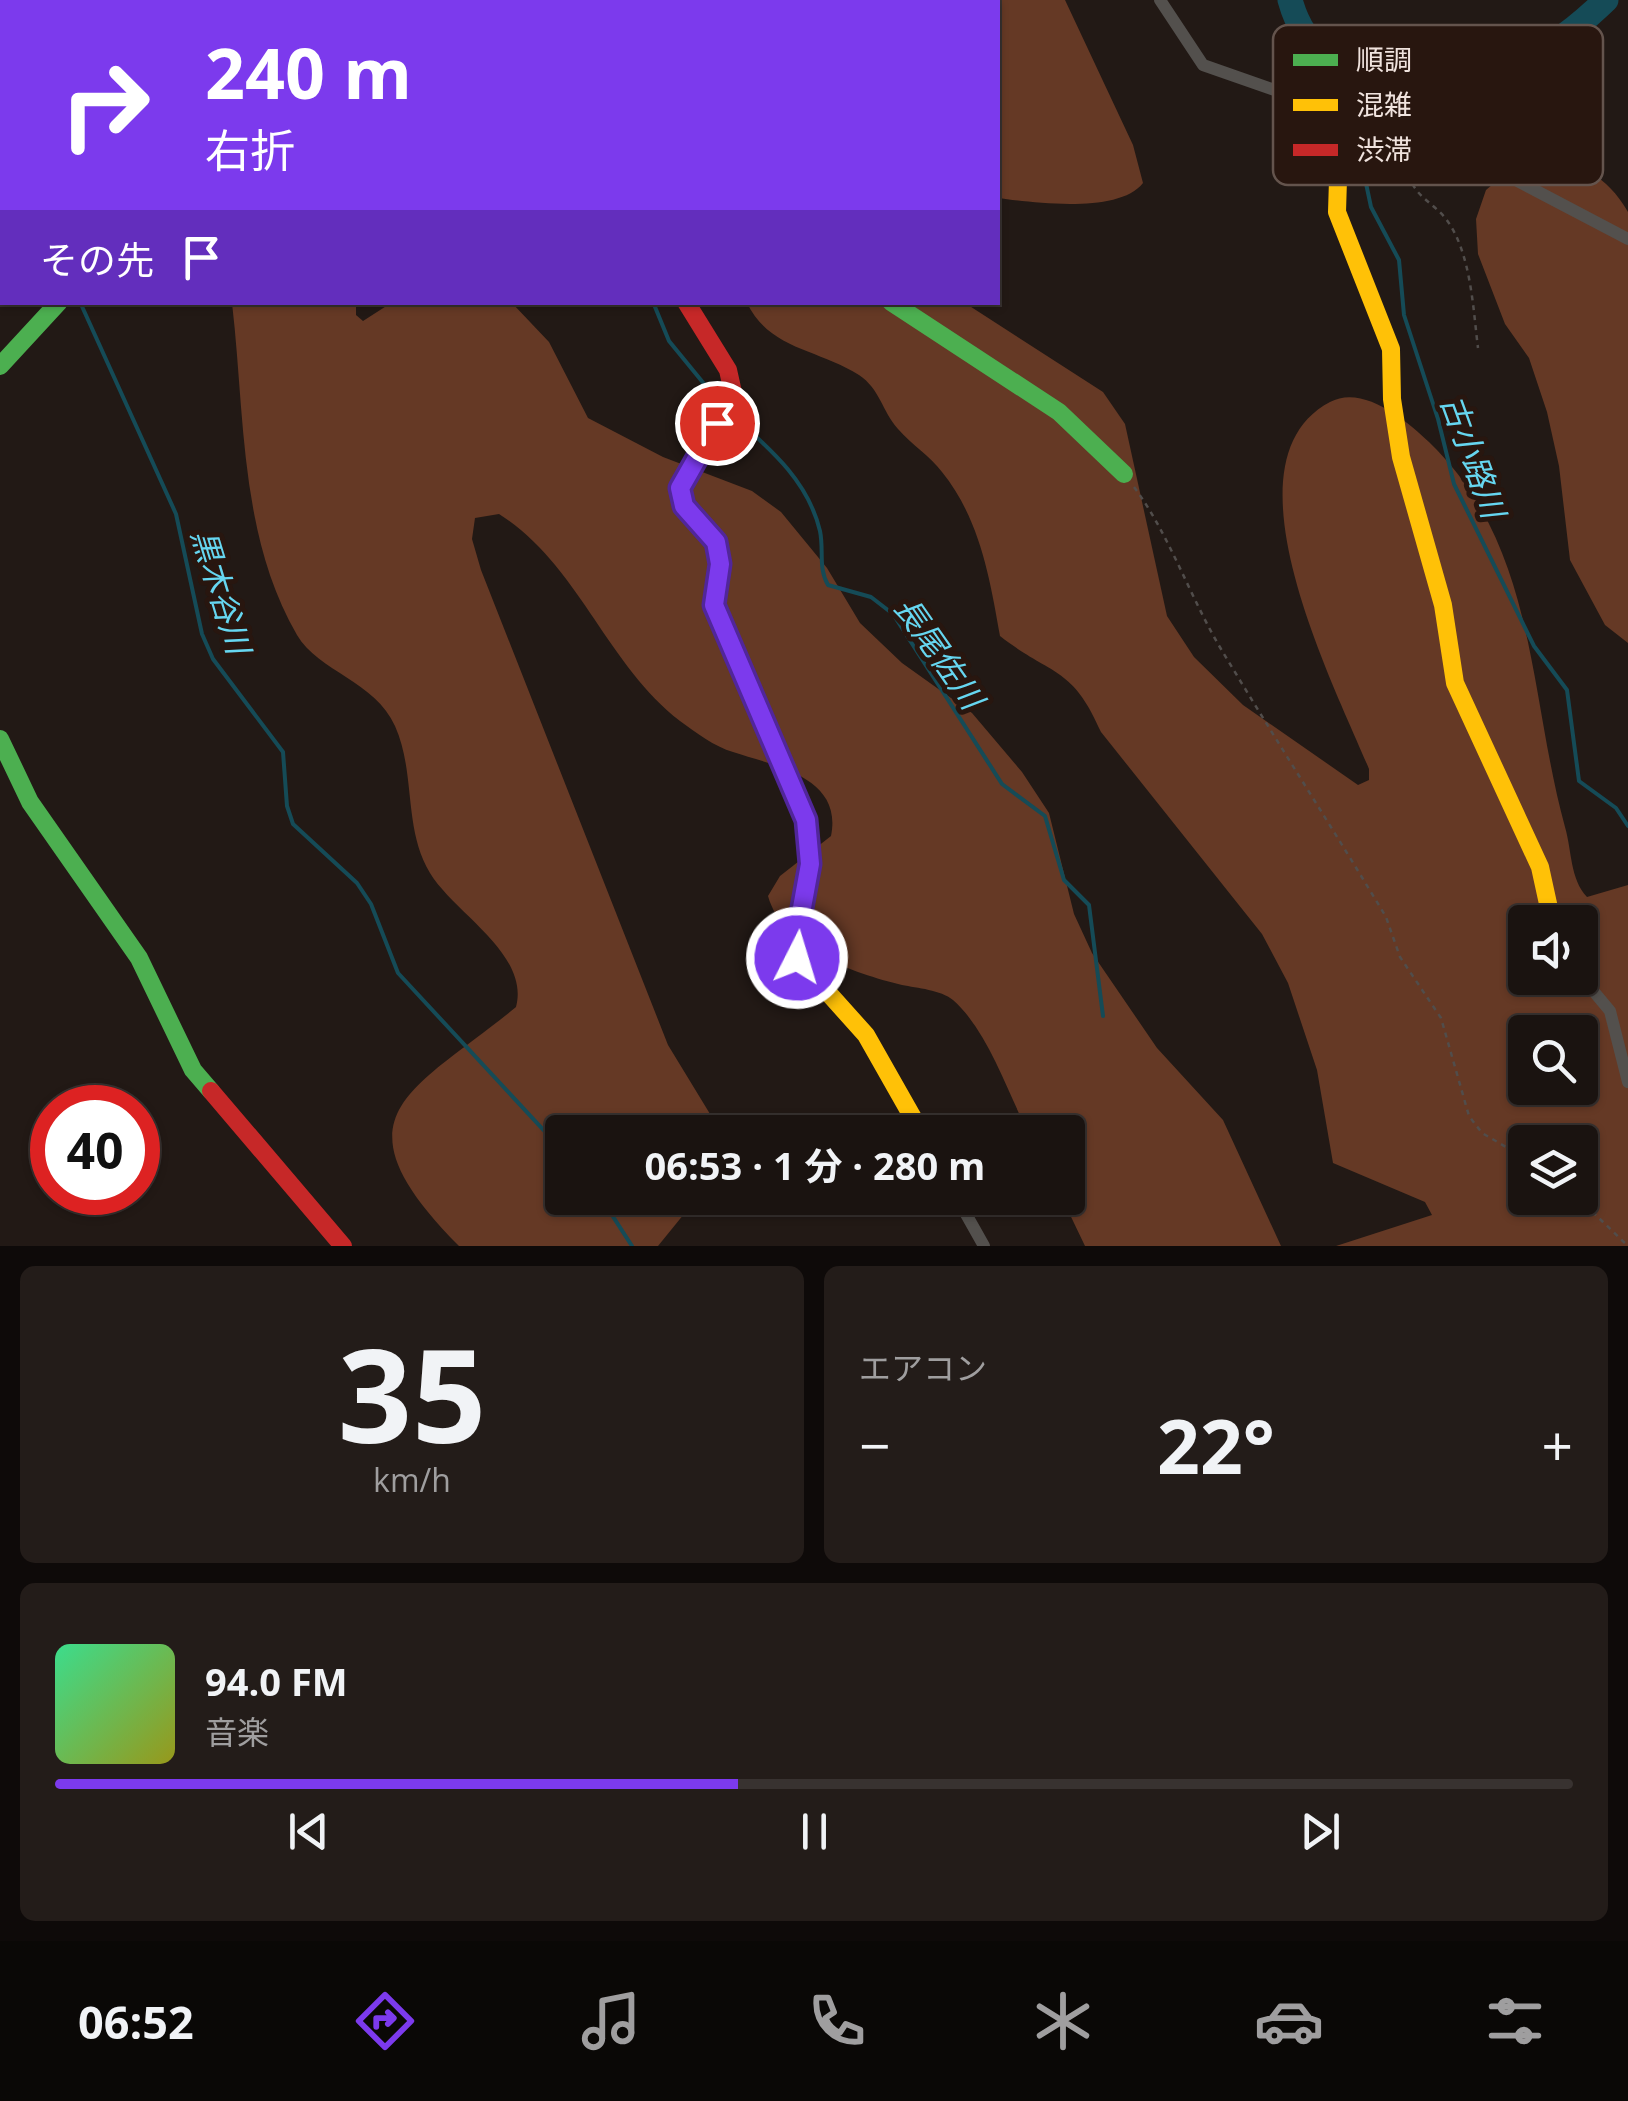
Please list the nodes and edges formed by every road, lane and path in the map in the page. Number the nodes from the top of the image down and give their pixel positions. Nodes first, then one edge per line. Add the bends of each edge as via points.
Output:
1 (1160, 0) edge
2 (1273, 89) edge
3 (1341, 185) edge
4 (1413, 185) edge
5 (1526, 185) edge
6 (1628, 239) edge
7 (56, 305) edge
8 (688, 305) edge
9 (896, 305) edge
10 (1478, 348) dead end
11 (0, 366) edge
12 (1124, 474) joint
13 (0, 739) edge
14 (1548, 905) edge
15 (1597, 995) edge
16 (1628, 1082) edge
17 (911, 1115) edge
18 (1508, 1148) edge
19 (967, 1215) edge
20 (1596, 1215) edge
21 (343, 1246) edge
22 (984, 1246) edge
23 (1628, 1246) edge

1 - 2 street via 1203,64
3 - 14 street via 1338,212 1390,349 1402,457 1443,605 1456,682 1540,868
4 - 10 path via 1456,239
5 - 6 street
7 - 11 street
8 - 17 street via 728,370 734,397 680,488 684,506 716,542 714,605 806,820 810,864 797,958 866,1035
9 - 12 street via 1059,412
12 - 18 path via 1156,516 1220,648 1441,1018 1469,1116
13 - 21 street via 30,802 139,958 193,1070
15 - 16 street via 1610,1011
19 - 22 street
20 - 23 path

